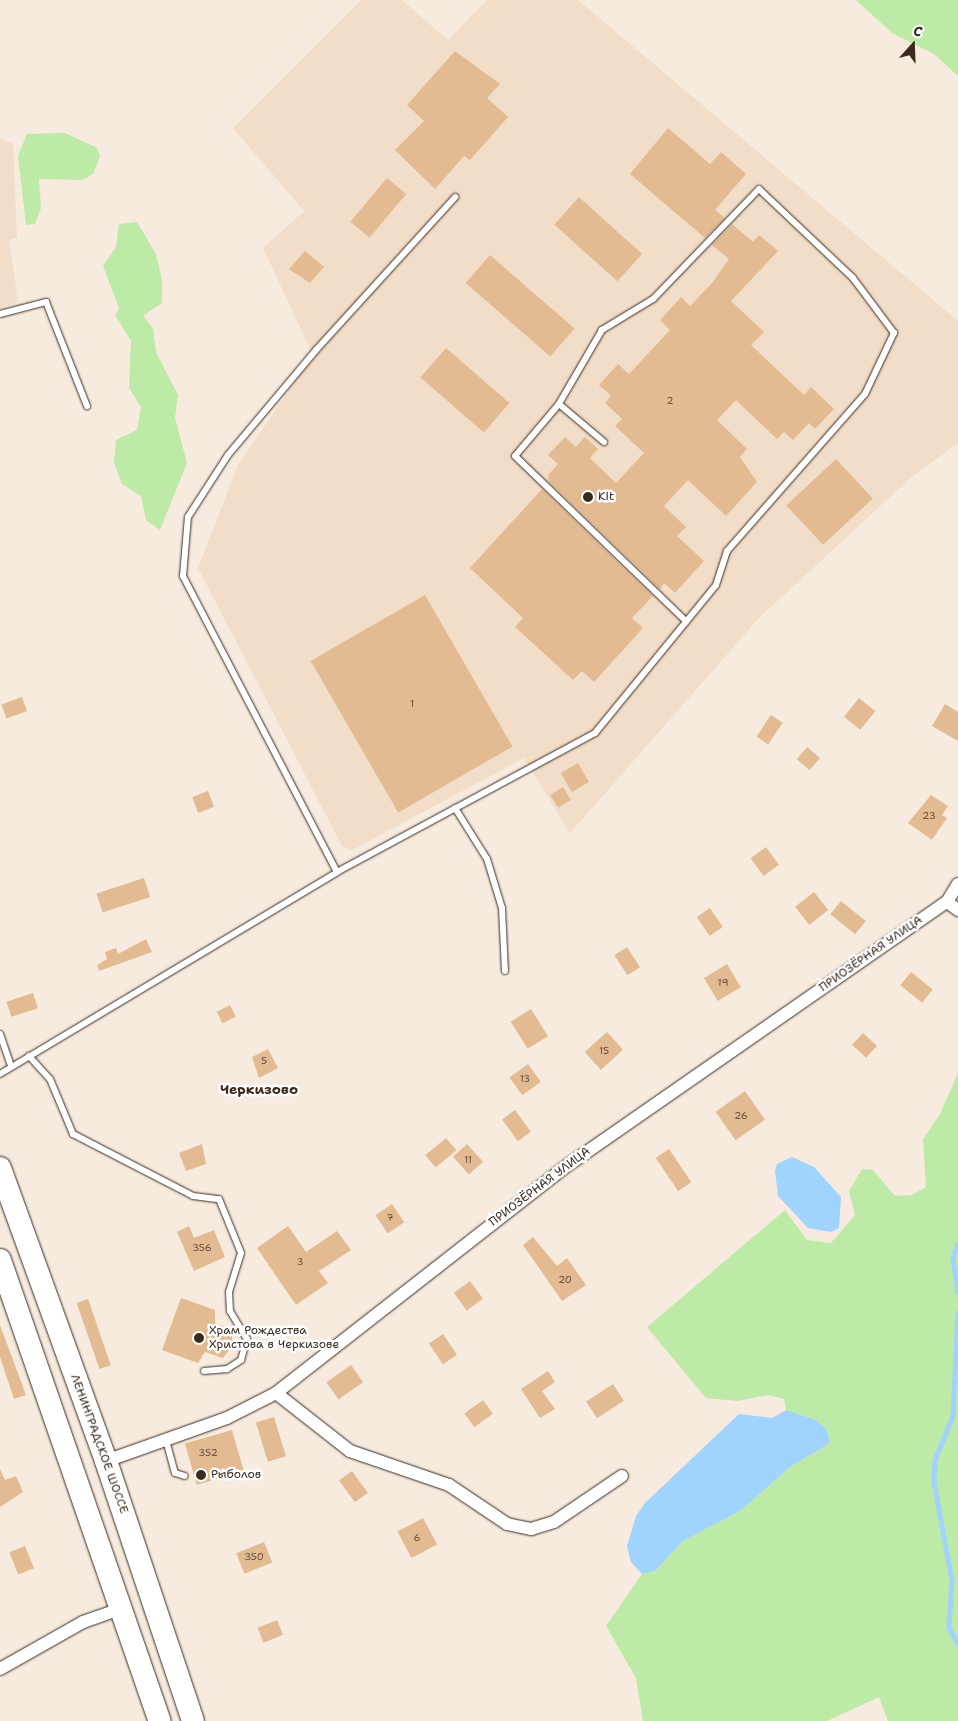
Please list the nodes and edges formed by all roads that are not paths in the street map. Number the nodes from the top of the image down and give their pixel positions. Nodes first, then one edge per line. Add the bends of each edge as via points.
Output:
1 (455, 196) dead end
2 (0, 314) edge
3 (559, 404) junction
4 (87, 406) dead end
5 (604, 442) dead end
6 (686, 621) junction
7 (455, 808) junction
8 (337, 872) junction
9 (958, 884) edge
10 (947, 902) junction
11 (958, 910) edge
12 (505, 971) dead end
13 (0, 1034) edge
14 (28, 1056) junction
15 (12, 1066) junction
16 (0, 1074) edge
17 (0, 1168) edge
18 (0, 1260) edge
19 (204, 1371) dead end
20 (276, 1393) junction
21 (166, 1440) junction
22 (106, 1461) junction
23 (185, 1476) dead end
24 (622, 1476) dead end
25 (123, 1608) junction
26 (0, 1669) edge
27 (160, 1721) edge
28 (193, 1721) edge

1 - 8 lane via 297,372 228,455 188,517 183,576
2 - 4 lane via 46,302
3 - 5 lane
3 - 6 lane via 515,456
3 - 6 lane via 602,330 653,299 759,189 852,278 894,332 866,394 726,550 716,586
6 - 7 lane via 595,733
7 - 8 lane
7 - 12 lane via 487,859 502,908
8 - 14 lane
9 - 10 street, ПРИОЗЁРНАЯ УЛИЦА
10 - 11 street
10 - 20 street, ПРИОЗЁРНАЯ УЛИЦА via 568,1165
13 - 15 lane
14 - 15 lane
14 - 19 lane via 50,1079 73,1134 193,1196 219,1200 241,1253 229,1292 230,1311 247,1339 241,1360 227,1369
15 - 16 lane
17 - 22 highway, ЛЕНИНГРАДСКОЕ ШОССЕ
18 - 25 highway
20 - 21 street, ПРИОЗЁРНАЯ УЛИЦА via 227,1418
20 - 24 street via 350,1451 449,1485 507,1524 531,1529 554,1522
21 - 22 street, ПРИОЗЁРНАЯ УЛИЦА
21 - 23 lane via 175,1474
22 - 28 highway, ЛЕНИНГРАДСКОЕ ШОССЕ
25 - 26 street via 83,1622
25 - 27 highway

